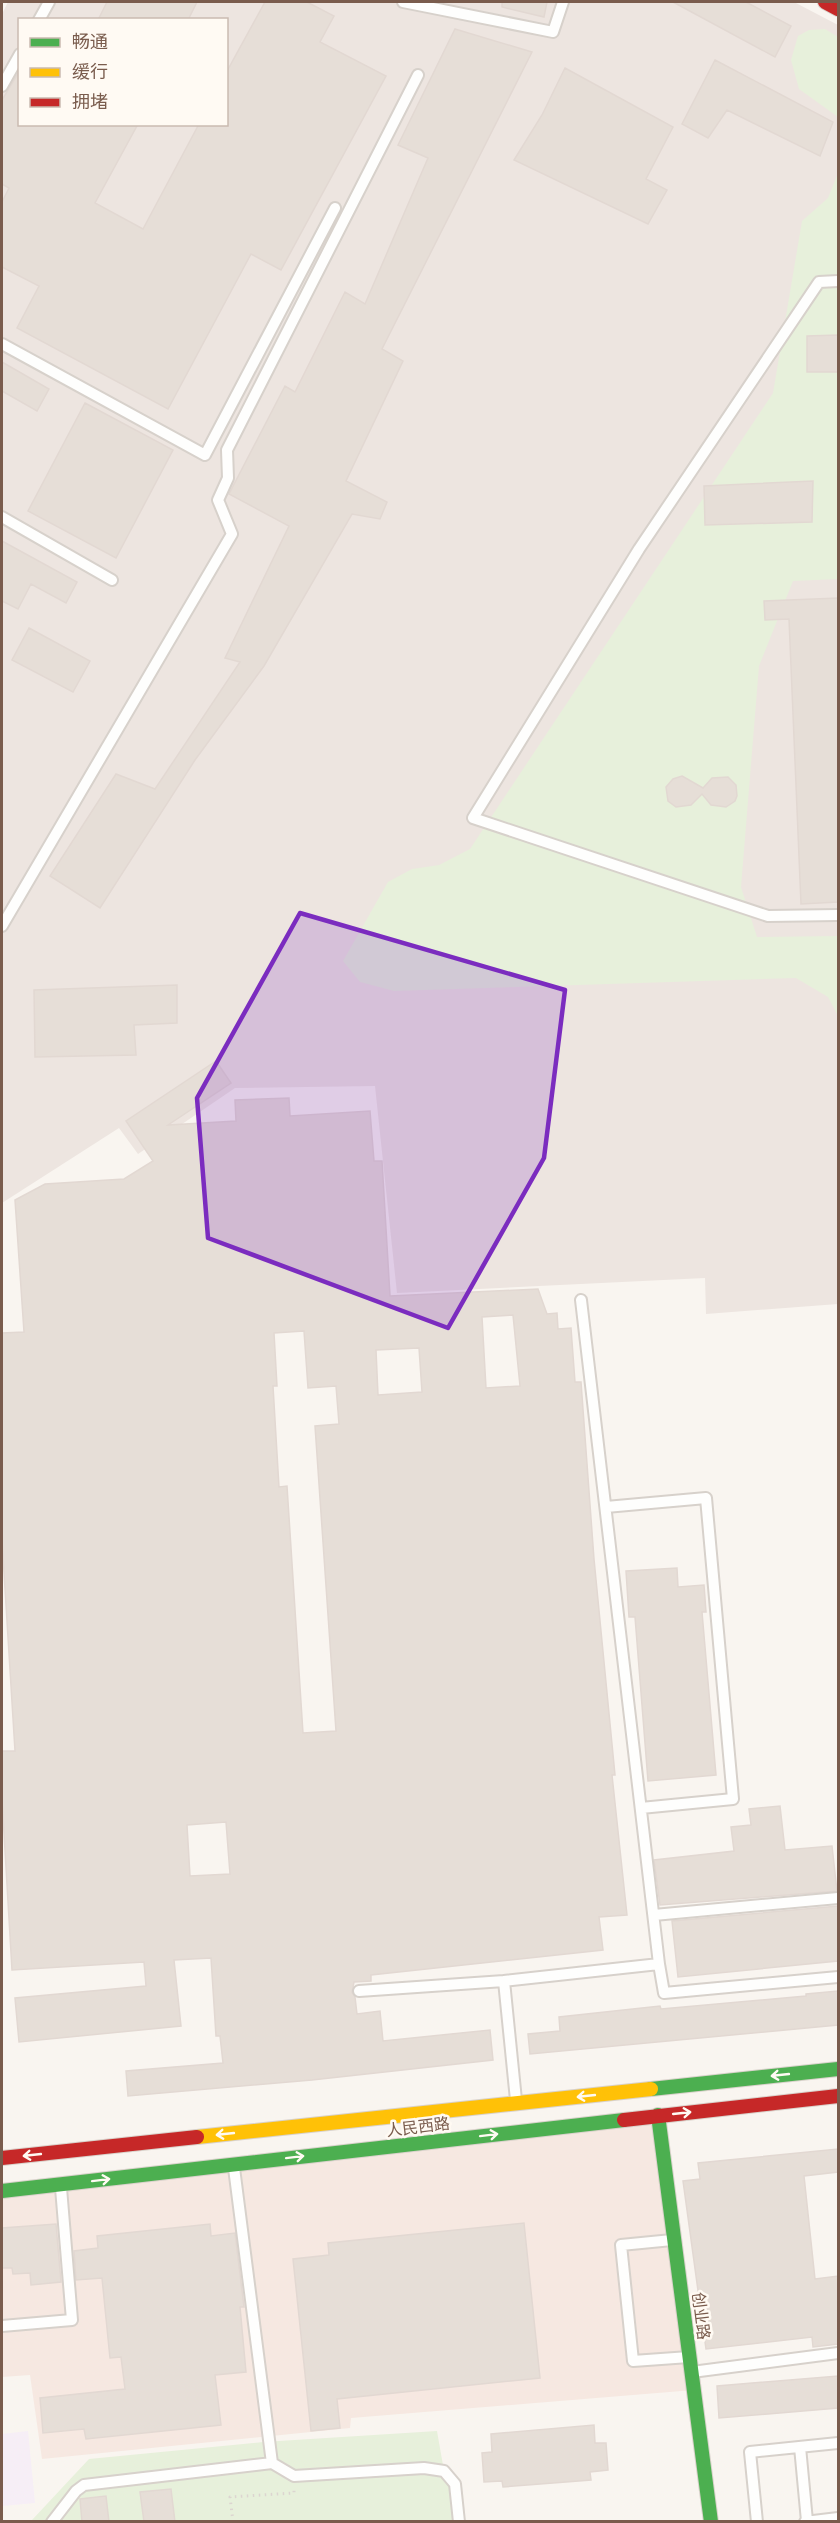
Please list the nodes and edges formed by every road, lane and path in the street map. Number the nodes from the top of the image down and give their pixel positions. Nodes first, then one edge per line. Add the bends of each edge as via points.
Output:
1 (49, 2) edge
2 (403, 2) edge
3 (563, 2) edge
4 (825, 2) edge
5 (838, 9) edge
6 (40, 18) edge
7 (18, 58) edge
8 (418, 75) dead end
9 (2, 86) edge
10 (335, 208) dead end
11 (838, 281) edge
12 (2, 344) edge
13 (2, 517) edge
14 (112, 580) dead end
15 (838, 915) edge
16 (2, 926) edge
17 (581, 1300) dead end
18 (606, 1507) junction
19 (641, 1808) junction
20 (838, 1898) edge
21 (654, 1915) junction
22 (659, 1964) junction
23 (838, 1977) edge
24 (504, 1981) junction
25 (358, 1991) dead end
26 (838, 2069) edge
27 (838, 2096) edge
28 (516, 2103) junction
29 (658, 2115) junction
30 (2, 2158) edge
31 (234, 2164) junction
32 (61, 2184) junction
33 (2, 2191) edge
34 (675, 2240) junction
35 (2, 2326) edge
36 (838, 2353) edge
37 (690, 2357) junction
38 (692, 2372) junction
39 (838, 2443) edge
40 (800, 2447) junction
41 (272, 2463) junction
42 (294, 2476) junction
43 (838, 2518) edge
44 (806, 2521) edge
45 (52, 2522) edge
46 (233, 2522) edge
47 (459, 2522) edge
48 (711, 2522) edge
49 (757, 2522) edge

1 - 6 lane
2 - 3 lane via 553,32
4 - 5 main road
7 - 9 lane
8 - 16 lane via 227,450 228,478 218,500 232,534
10 - 12 lane via 205,455
11 - 15 lane via 819,282 639,549 473,819 768,916
13 - 14 lane
17 - 18 lane
18 - 19 lane
18 - 19 lane via 706,1498 733,1799
19 - 21 lane
20 - 21 lane
21 - 22 lane
22 - 23 lane via 664,1993
22 - 24 lane
24 - 25 lane
24 - 28 lane
26 -> 28 main road, 人民西路
29 -> 27 main road, 人民西路
28 -> 30 main road, 人民西路
31 -> 29 main road, 人民西路
29 - 34 main road, 创业路
32 -> 31 main road, 人民西路
31 - 41 lane
32 - 33 main road, 人民西路
32 - 35 lane via 72,2320
34 - 37 main road, 创业路
34 - 37 lane via 621,2245 633,2361
36 - 38 lane
37 - 38 main road, 创业路
38 - 48 main road, 创业路
39 - 40 lane
40 - 44 lane
40 - 49 lane via 750,2452
41 - 42 lane
41 - 45 lane via 84,2485
42 - 46 path via 294,2493 230,2497
42 - 47 lane via 424,2468 444,2471 455,2484
43 - 44 lane

